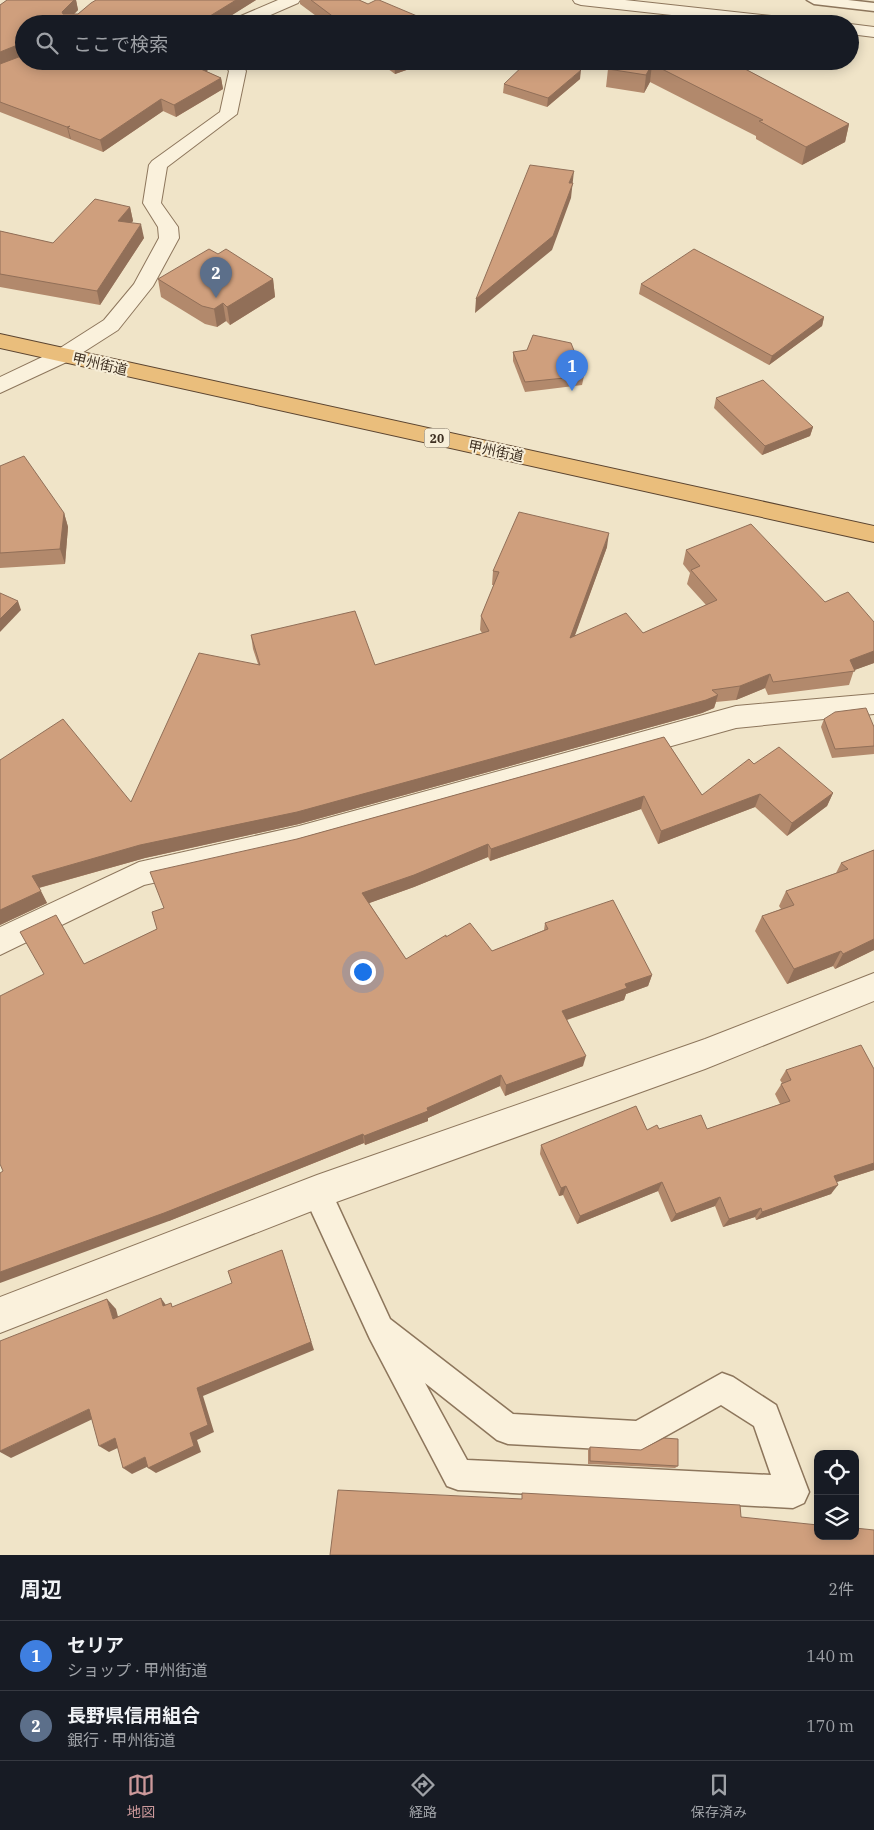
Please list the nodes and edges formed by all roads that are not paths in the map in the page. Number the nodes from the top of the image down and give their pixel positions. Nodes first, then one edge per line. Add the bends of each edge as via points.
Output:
1 (292, 0) edge
2 (581, 0) edge
3 (814, 0) edge
4 (874, 7) edge
5 (256, 15) edge
6 (717, 15) edge
7 (859, 30) edge
8 (874, 32) edge
9 (237, 70) edge
10 (0, 341) edge
11 (64, 355) junction
12 (0, 386) edge
13 (874, 534) edge
14 (874, 704) edge
15 (0, 942) edge
16 (874, 988) edge
17 (317, 1192) junction
18 (0, 1315) edge
19 (380, 1329) junction

1 - 5 street
2 - 6 street
3 - 4 lane
7 - 8 street
9 - 11 street via 228,114 158,166 152,204 168,227 169,238 143,286 112,324
10 - 11 highway, 甲州街道 / 20
11 - 12 street
11 - 13 highway, 甲州街道 / 20
14 - 15 street via 736,717 299,838 138,874
16 - 17 street via 705,1054
17 - 18 street
17 - 19 lane
19 - 19 lane via 508,1429 639,1436 722,1388 765,1416 793,1492 458,1475

